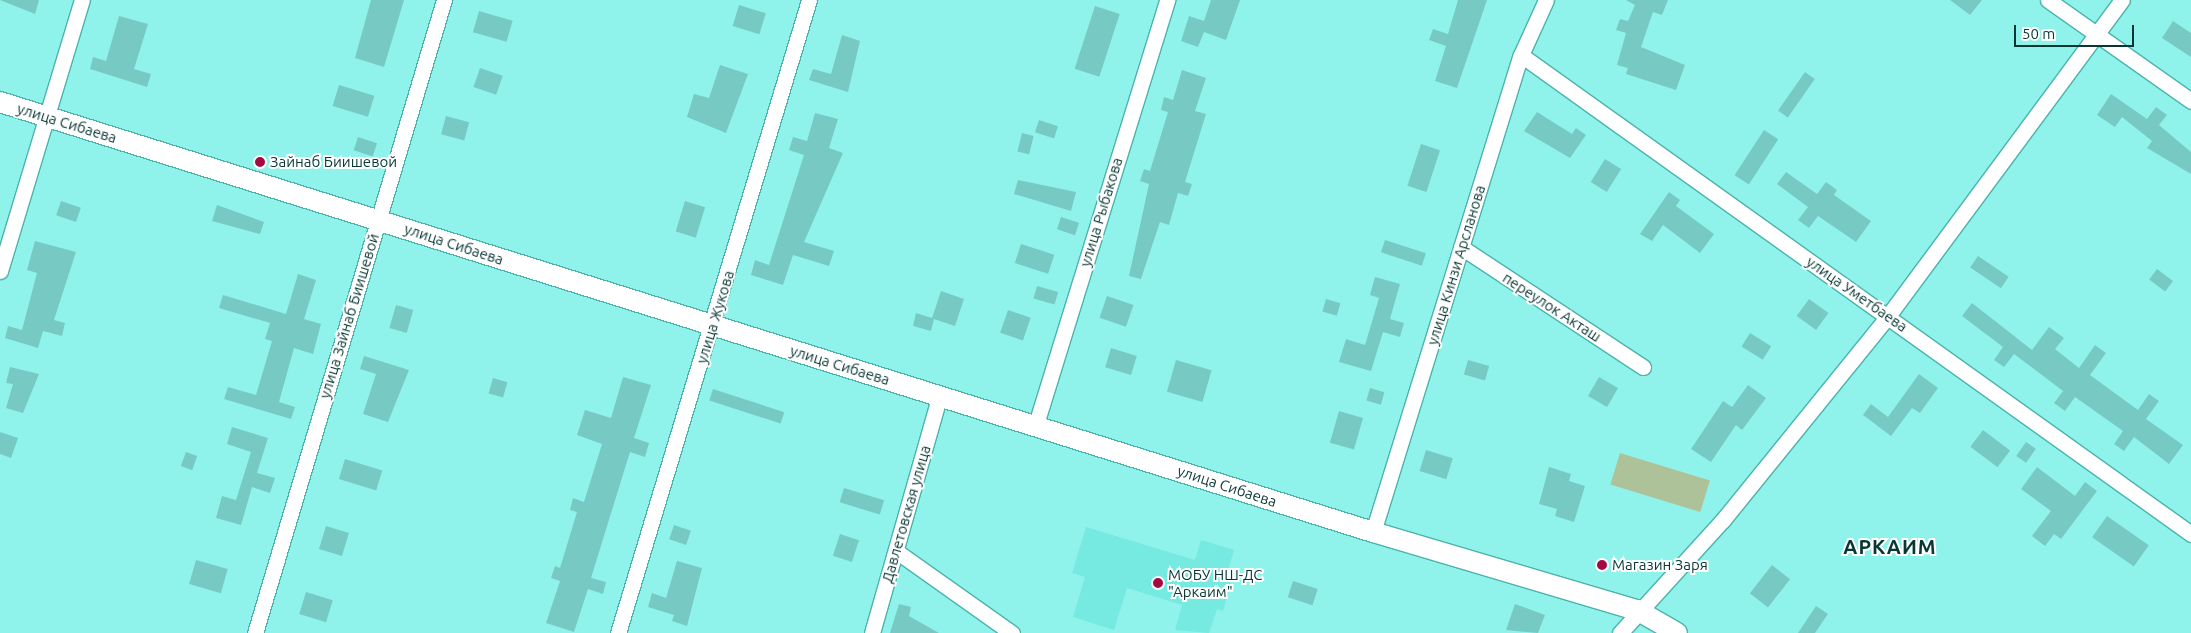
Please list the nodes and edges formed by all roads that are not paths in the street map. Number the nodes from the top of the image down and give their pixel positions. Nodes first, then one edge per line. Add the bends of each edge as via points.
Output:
1 (82, 0) edge
2 (444, 0) edge
3 (809, 0) edge
4 (1166, 0) edge
5 (1546, 0) edge
6 (2048, 0) edge
7 (2122, 0) edge
8 (2096, 34) junction
9 (1521, 55) junction
10 (2191, 101) edge
11 (0, 102) edge
12 (48, 116) junction
13 (377, 220) junction
14 (1462, 247) junction
15 (0, 271) edge
16 (1888, 316) junction
17 (712, 326) junction
18 (1642, 367) dead end
19 (940, 395) junction
20 (1036, 424) junction
21 (1373, 532) junction
22 (2191, 534) edge
23 (896, 551) junction
24 (1637, 610) junction
25 (255, 633) edge
26 (618, 633) edge
27 (872, 633) edge
28 (1012, 633) edge
29 (1620, 633) edge
30 (1677, 633) edge

1 - 12 street
2 - 13 street, улица Зайнаб Биишевой
3 - 17 street, улица Жукова
4 - 20 street, улица Рыбакова
5 - 9 street, улица Кинзи Арсланова
6 - 8 street
7 - 8 street
8 - 10 street
8 - 16 street
9 - 14 street, улица Кинзи Арсланова
9 - 16 street, улица Уметбаева
11 - 12 main road, улица Сибаева
12 - 13 main road, улица Сибаева
12 - 15 street
13 - 17 main road, улица Сибаева
13 - 25 street, улица Зайнаб Биишевой
14 - 18 street, переулок Акташ
14 - 21 street, улица Кинзи Арсланова
16 - 22 street, улица Уметбаева
16 - 24 street via 1723,520
17 - 19 main road, улица Сибаева
17 - 26 street, улица Жукова
19 - 20 main road, улица Сибаева
19 - 23 street, Давлетовская улица
20 - 21 main road, улица Сибаева
21 - 24 main road, улица Сибаева
23 - 27 street, Давлетовская улица
23 - 28 street
24 - 29 street
24 - 30 main road, улица Сибаева

